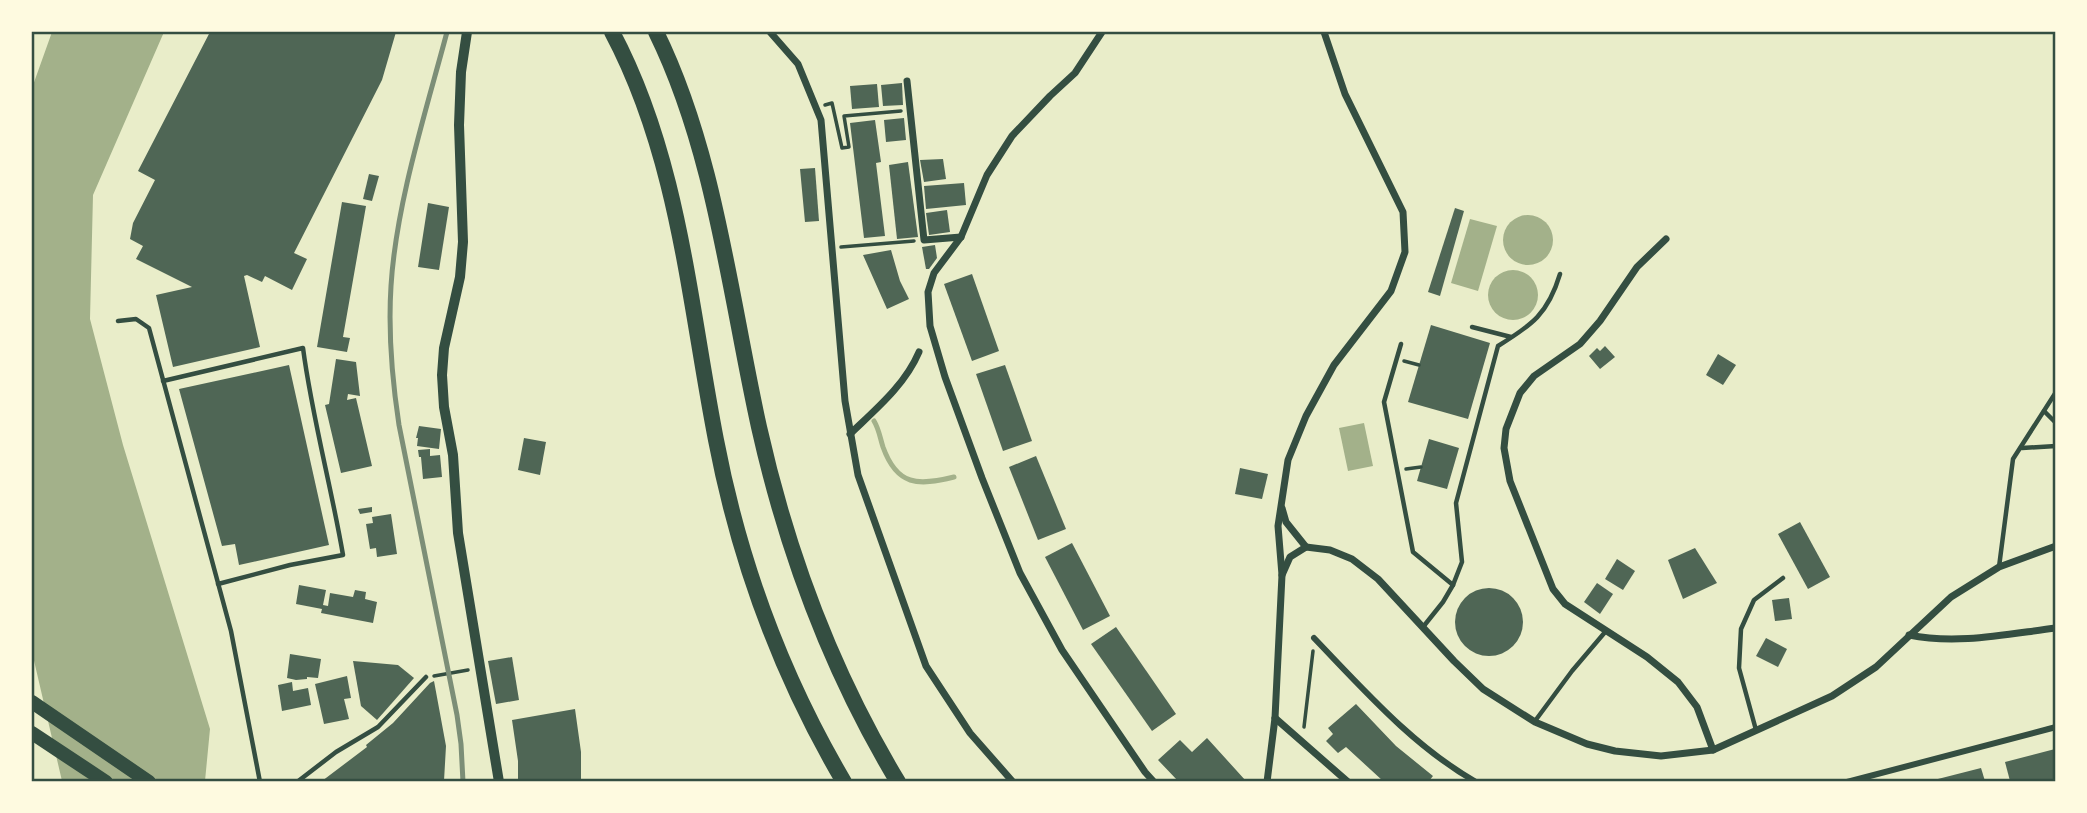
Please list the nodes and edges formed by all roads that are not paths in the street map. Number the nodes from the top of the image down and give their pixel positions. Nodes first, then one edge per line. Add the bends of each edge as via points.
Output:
1 (467, 32) edge
2 (612, 32) edge
3 (656, 32) edge
4 (770, 32) edge
5 (1102, 32) edge
6 (1324, 32) edge
7 (907, 81) dead end
8 (961, 237) junction
9 (1666, 239) dead end
10 (1560, 274) dead end
11 (118, 321) dead end
12 (1472, 327) dead end
13 (1512, 337) junction
14 (1401, 344) dead end
15 (919, 352) dead end
16 (163, 381) junction
17 (2056, 392) edge
18 (2044, 411) junction
19 (2056, 423) edge
20 (850, 434) junction
21 (2056, 446) edge
22 (2021, 449) junction
23 (1281, 504) junction
24 (2056, 546) edge
25 (1306, 547) junction
26 (1999, 567) junction
27 (1282, 576) junction
28 (1783, 578) dead end
29 (218, 584) junction
30 (1453, 585) junction
31 (1423, 627) junction
32 (2056, 628) edge
33 (1606, 631) junction
34 (1909, 635) junction
35 (1314, 638) road end
36 (426, 677) road end
37 (32, 702) edge
38 (1275, 718) junction
39 (1535, 722) junction
40 (2056, 727) edge
41 (1756, 730) junction
42 (32, 733) edge
43 (1713, 750) junction
44 (897, 780) edge
45 (106, 782) edge
46 (149, 782) edge
47 (260, 782) edge
48 (297, 782) edge
49 (499, 782) edge
50 (844, 782) edge
51 (1013, 782) edge
52 (1154, 782) edge
53 (1267, 782) edge
54 (1348, 782) edge
55 (1476, 782) edge
56 (1847, 782) edge

1 - 49 street via 459,125 463,242 442,375 458,533
2 - 50 highway via 650,118 669,181 724,480 758,598 801,702
3 - 44 highway via 688,107 706,170 760,429 802,583 843,682
4 - 20 street via 798,64 821,120
5 - 8 street via 1075,73 1012,136 987,175
6 - 23 street via 1345,94 1403,212 1405,252 1391,291 1334,365 1306,416 1288,460
7 - 8 street via 924,240
8 - 52 street via 934,273 928,292 930,326 945,377 1020,573 1062,650
9 - 33 street via 1637,267 1580,344 1534,376 1520,393 1506,429 1510,481 1553,589 1565,604
10 - 13 lane via 1545,309
11 - 16 lane via 136,319 149,328
12 - 13 lane
13 - 30 lane via 1498,346 1456,503 1462,562
14 - 30 lane via 1384,402 1413,552
15 - 20 street via 899,386
16 - 29 lane
16 - 29 lane via 303,348 343,555
17 - 18 lane
18 - 19 lane
18 - 22 lane
20 - 51 street via 858,475 926,666 970,733
21 - 22 lane
22 - 26 lane via 2013,459
23 - 25 street via 1286,522
23 - 27 street
24 - 26 street
25 - 27 street via 1290,557
25 - 31 street via 1352,559 1378,579
26 - 34 street via 1951,597
27 - 38 street
28 - 41 lane via 1754,600 1741,629 1740,668
29 - 47 lane
30 - 31 lane
31 - 39 street via 1483,689
32 - 34 street via 1954,640
33 - 39 lane
33 - 43 street via 1678,682 1697,707
34 - 41 street via 1876,667 1832,696
35 - 55 street via 1397,723
36 - 48 lane via 378,727
37 - 46 main road
38 - 53 street
38 - 54 street
39 - 43 street via 1615,751 1661,755
40 - 56 street
41 - 43 street
42 - 45 main road

